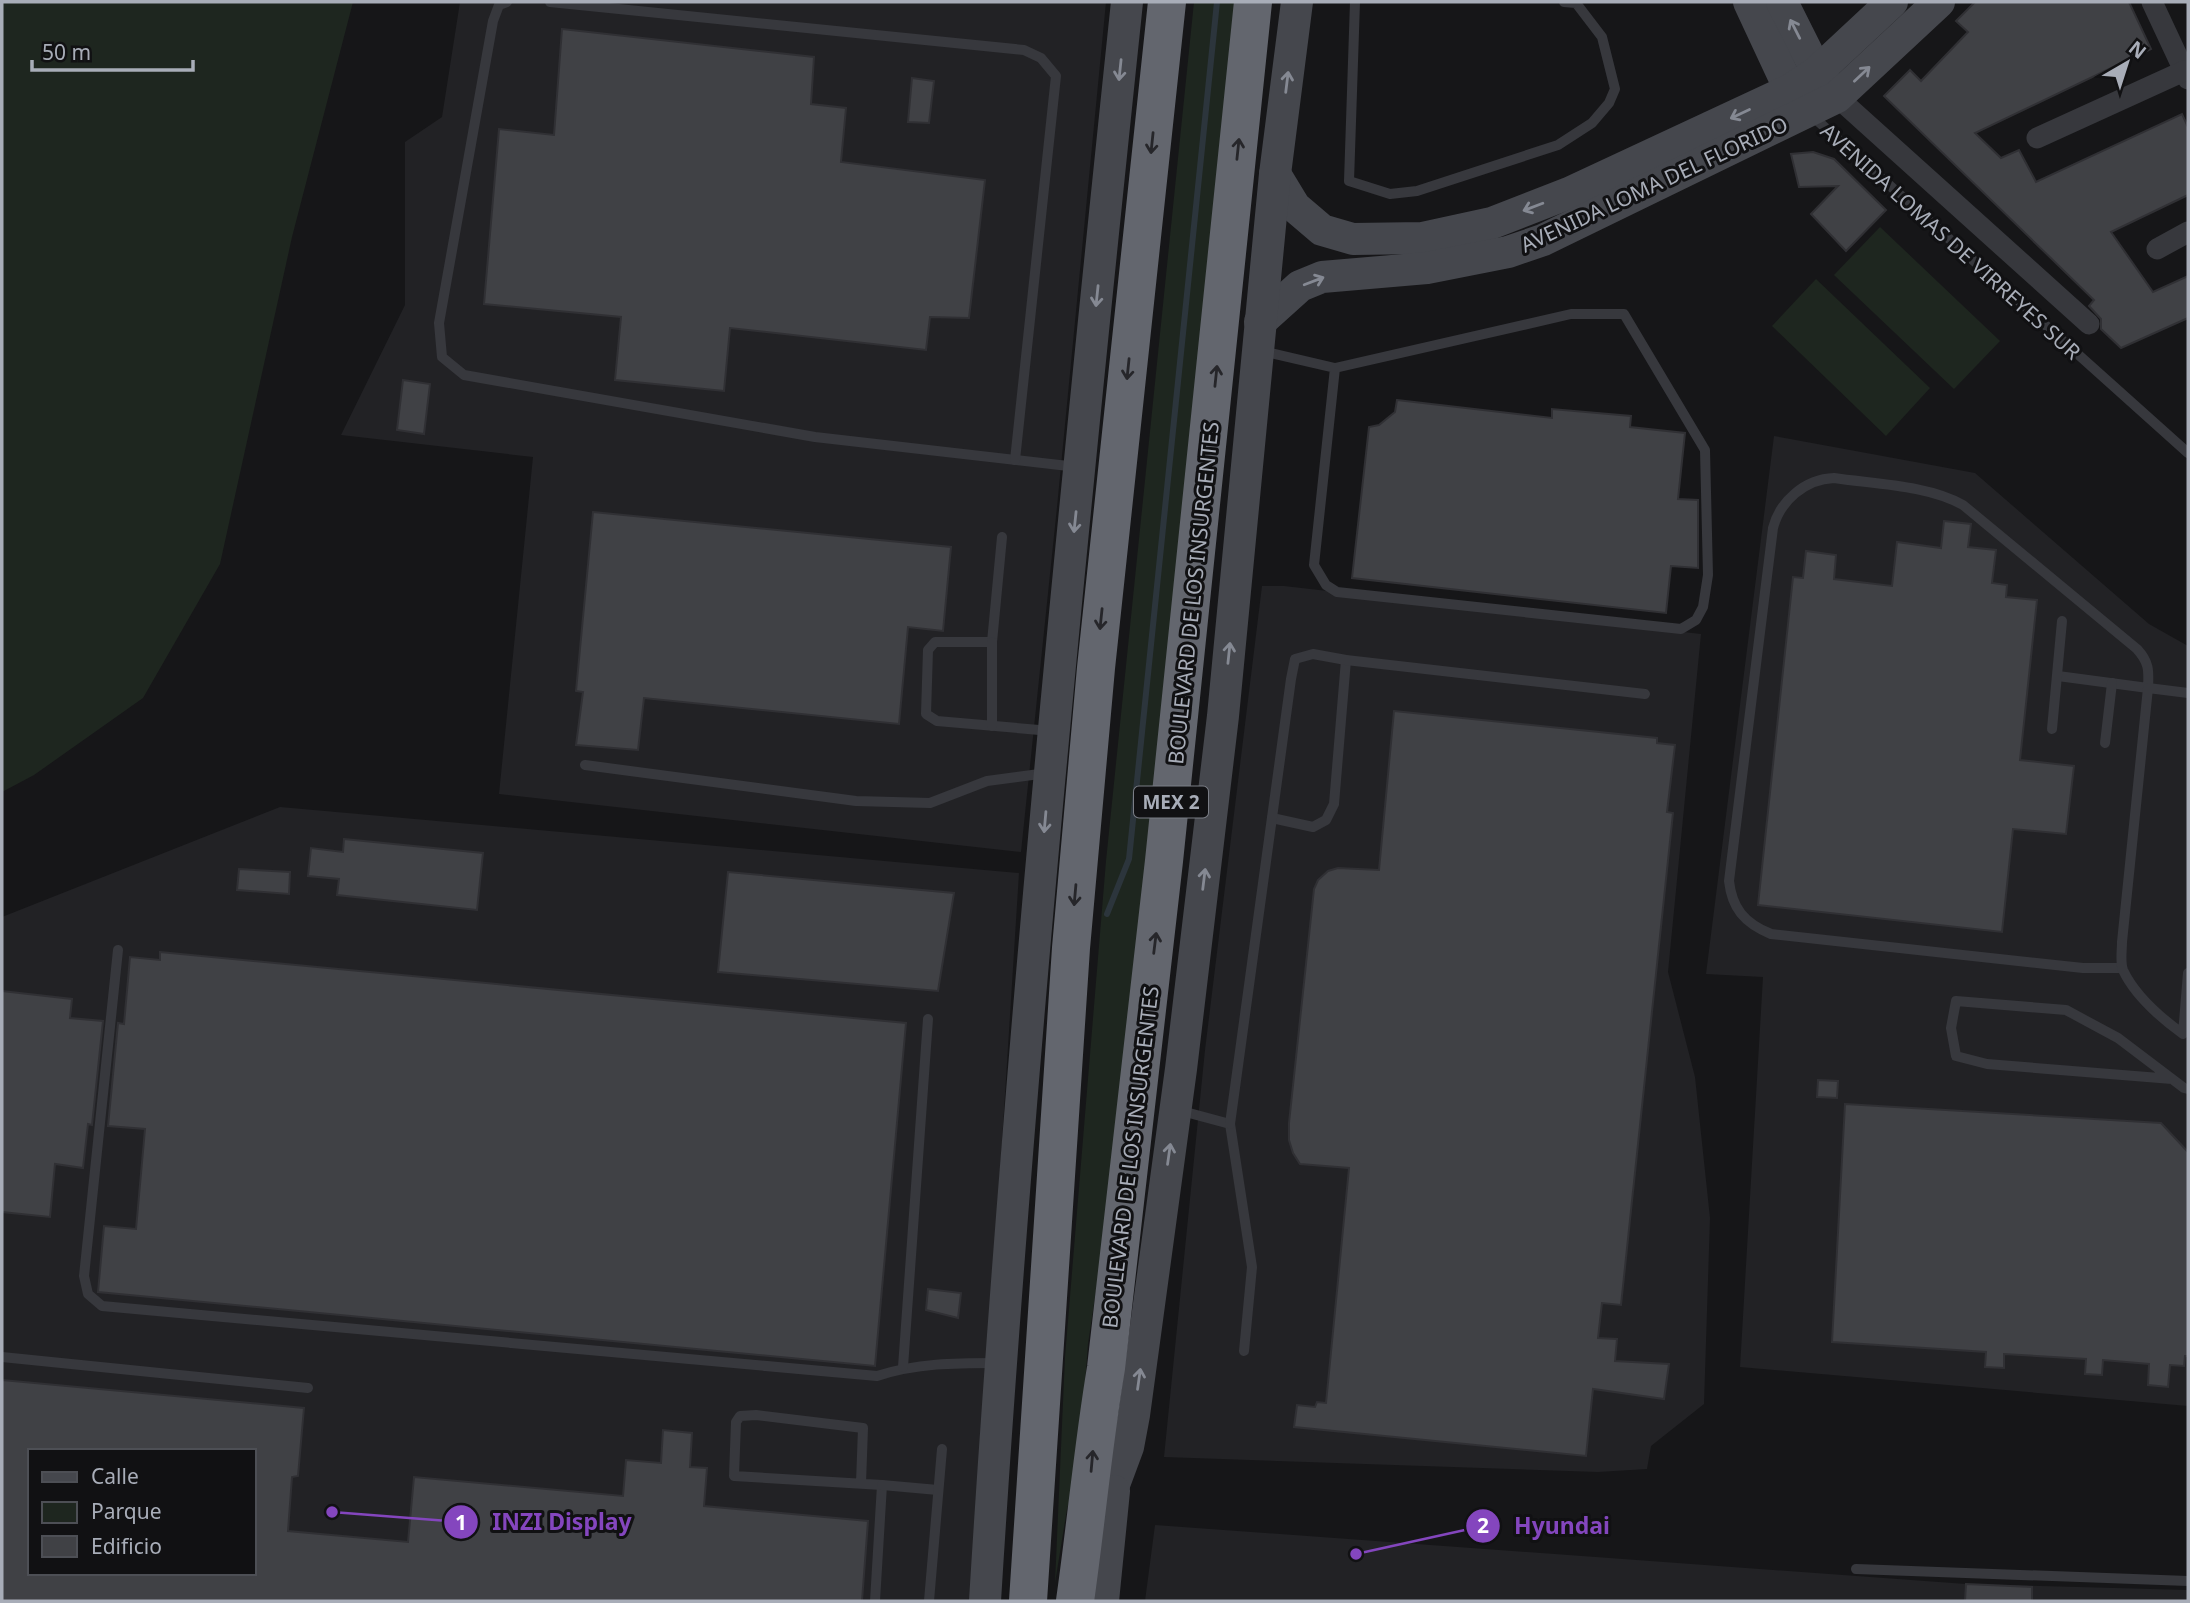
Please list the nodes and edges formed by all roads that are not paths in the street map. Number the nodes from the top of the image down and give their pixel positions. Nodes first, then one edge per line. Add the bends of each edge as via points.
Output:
1 (507, 2) edge
2 (550, 2) edge
3 (1126, 2) edge
4 (1167, 2) edge
5 (1253, 2) edge
6 (1297, 2) edge
7 (1355, 2) edge
8 (1564, 2) edge
9 (1749, 2) edge
10 (1782, 2) edge
11 (1892, 2) edge
12 (1939, 2) edge
13 (2152, 2) edge
14 (1817, 72) junction
15 (2186, 75) edge
16 (1837, 97) junction
17 (1799, 102) junction
18 (2037, 138) dead end
19 (1676, 160) junction
20 (1275, 174) junction
21 (2188, 232) edge
22 (2157, 249) dead end
23 (2089, 324) dead end
24 (1259, 336) junction
25 (1335, 368) junction
26 (2188, 453) edge
27 (1015, 460) junction
28 (1080, 468) junction
29 (1002, 537) dead end
30 (2062, 621) dead end
31 (992, 642) junction
32 (1346, 660) junction
33 (2057, 676) junction
34 (2112, 683) junction
35 (2148, 688) junction
36 (2188, 693) edge
37 (1645, 694) dead end
38 (992, 726) junction
39 (2052, 729) dead end
40 (1054, 731) junction
41 (2105, 743) dead end
42 (585, 765) dead end
43 (1050, 773) junction
44 (1272, 818) junction
45 (118, 950) dead end
46 (2122, 968) junction
47 (2188, 973) edge
48 (928, 1018) dead end
49 (2186, 1037) edge
50 (2172, 1079) junction
51 (2188, 1089) edge
52 (1176, 1109) junction
53 (1230, 1124) junction
54 (1244, 1351) dead end
55 (2, 1357) edge
56 (999, 1363) junction
57 (903, 1367) junction
58 (308, 1388) dead end
59 (942, 1449) dead end
60 (1115, 1482) junction
61 (861, 1483) junction
62 (882, 1485) junction
63 (938, 1490) junction
64 (1085, 1534) junction
65 (1856, 1569) dead end
66 (2188, 1581) edge
67 (875, 1601) edge
68 (929, 1601) edge
69 (985, 1601) edge
70 (1028, 1601) edge
71 (1074, 1601) edge
72 (1103, 1601) edge

1 - 27 lane via 499,5 493,21 439,323 442,357 464,375 815,437
2 - 27 lane via 1024,50 1041,58 1056,76
3 -> 28 street
4 -> 70 highway via 1071,948
64 -> 5 highway, BOULEVARD DE LOS INSURGENTES / MEX 2 via 1166,847
20 -> 6 street
7 - 8 lane via 1349,181 1390,194 1417,191 1559,145 1592,123 1615,89 1602,37 1576,3
9 - 17 street, AVENIDA LOMAS DE VIRREYES SUR
14 -> 10 street, AVENIDA LOMAS DE VIRREYES SUR
11 - 14 street, AVENIDA LOMA DEL FLORIDO
16 -> 12 street, AVENIDA LOMA DEL FLORIDO
13 - 15 street
14 - 16 street, AVENIDA LOMAS DE VIRREYES SUR
14 - 17 street, AVENIDA LOMA DEL FLORIDO
15 - 18 street
16 - 17 street, AVENIDA LOMA DEL FLORIDO
16 - 23 street, AVENIDA LOMAS DE VIRREYES SUR
17 - 19 street, AVENIDA LOMA DEL FLORIDO
17 - 26 lane, AVENIDA LOMAS DE VIRREYES SUR
19 -> 20 street, AVENIDA LOMA DEL FLORIDO via 1492,223 1423,238 1353,239 1322,230 1295,207
24 -> 19 street, AVENIDA LOMA DEL FLORIDO via 1300,286 1322,277 1427,268 1543,240
20 - 24 street
21 - 22 street
24 - 25 lane
52 -> 24 street via 1223,716
25 - 25 lane via 1571,314 1624,314 1704,450 1708,575 1696,620 1681,629 1337,592 1326,585 1314,565
27 - 28 lane
28 -> 40 street
29 - 31 lane
30 - 33 lane
31 - 38 lane
31 - 38 lane via 935,642 928,650 926,714 937,721
32 - 37 lane
32 - 44 lane via 1313,654 1296,659
32 - 44 lane via 1334,804 1326,820 1313,827
33 - 34 lane
33 - 39 lane
34 - 35 lane
34 - 41 lane
35 - 36 lane
35 - 46 lane
35 - 46 lane via 2147,660 2137,649 1951,498 1819,479 1776,515 1729,881 1736,909 1745,920 1771,934 2083,968
38 - 40 lane
40 - 43 street
42 - 43 lane via 856,801 930,803 987,780
43 -> 56 street
44 - 53 lane
45 - 57 lane via 84,1276 88,1294 102,1306 877,1376
46 - 49 lane via 2161,1018
47 - 49 lane
48 - 57 lane
50 - 50 lane via 2118,1038 2066,1010 1956,1001 1951,1028 1955,1056 1987,1063
50 - 51 lane
52 - 53 lane
60 -> 52 street via 1134,1415
53 - 54 lane via 1252,1267
55 - 58 lane
56 - 57 lane
56 - 69 street
59 - 63 lane
60 - 64 street
60 - 72 street
61 - 61 lane via 734,1476 736,1422 740,1416 756,1415 863,1428
61 - 62 lane
62 - 63 lane
62 - 67 lane
63 - 68 lane
64 - 71 highway, BOULEVARD DE LOS INSURGENTES / MEX 2
65 - 66 lane

